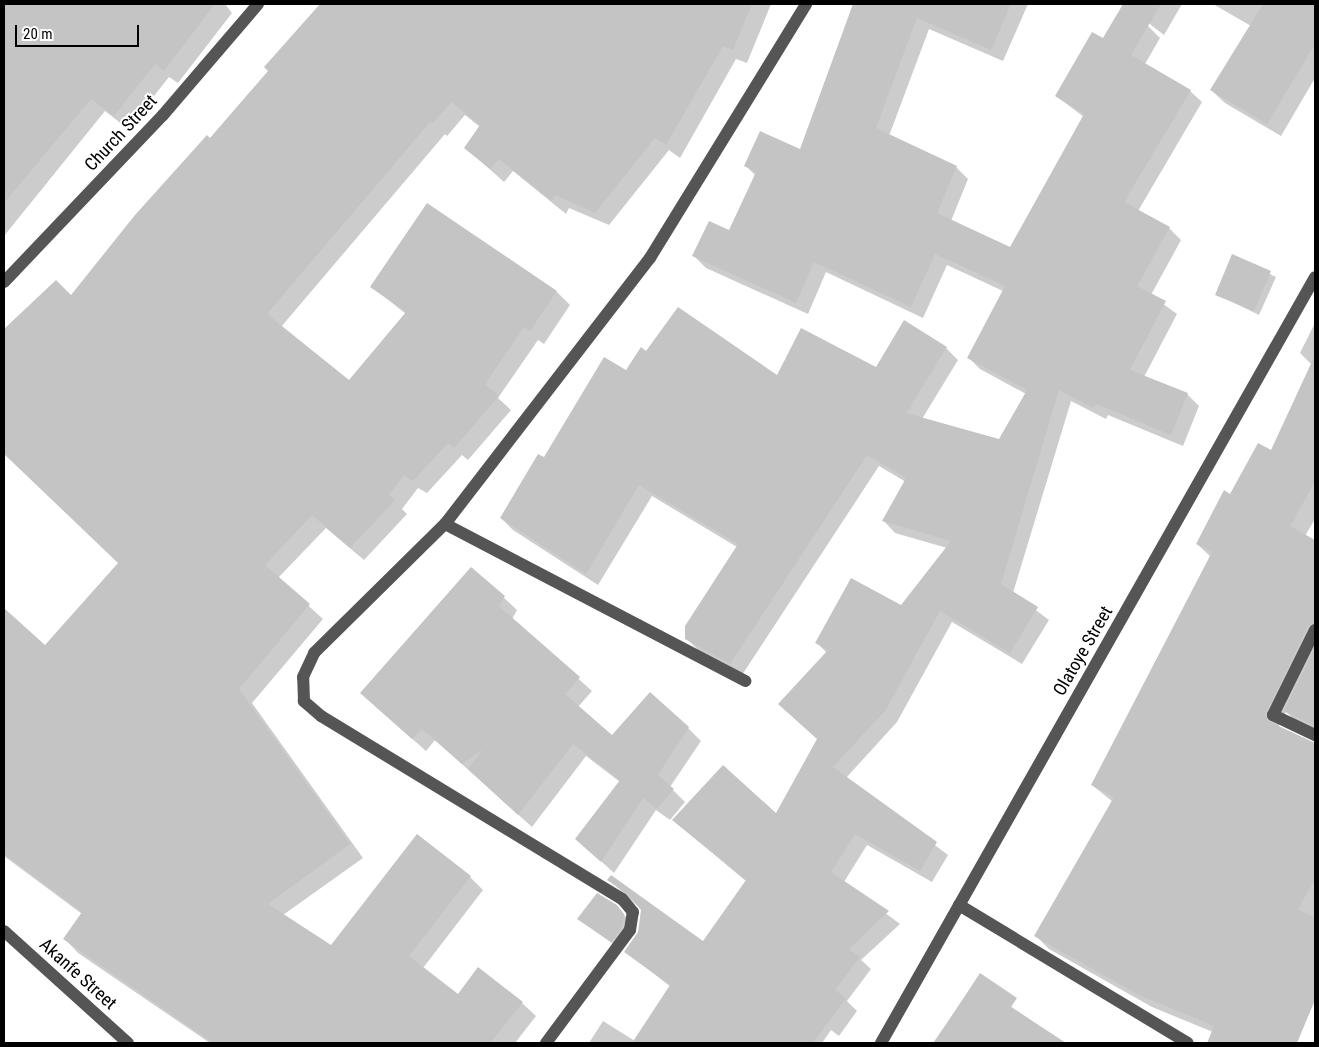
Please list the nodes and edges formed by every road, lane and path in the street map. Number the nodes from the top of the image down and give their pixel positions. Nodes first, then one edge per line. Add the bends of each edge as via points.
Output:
1 (258, 4) edge
2 (806, 4) edge
3 (1315, 277) edge
4 (4, 282) edge
5 (445, 524) junction
6 (1315, 630) edge
7 (745, 681) dead end
8 (1315, 735) edge
9 (959, 905) junction
10 (4, 931) edge
11 (128, 1043) edge
12 (546, 1043) edge
13 (881, 1043) edge
14 (1188, 1043) edge

1 - 4 street, Church Street via 163,115
2 - 5 street via 650,258
3 - 9 street, Olatoye Street
5 - 7 street
5 - 12 street via 314,652 303,678 304,701 321,716 622,899 633,912 630,930
6 - 8 street via 1273,715
9 - 13 street, Olatoye Street
9 - 14 street
10 - 11 street, Akanfe Street

